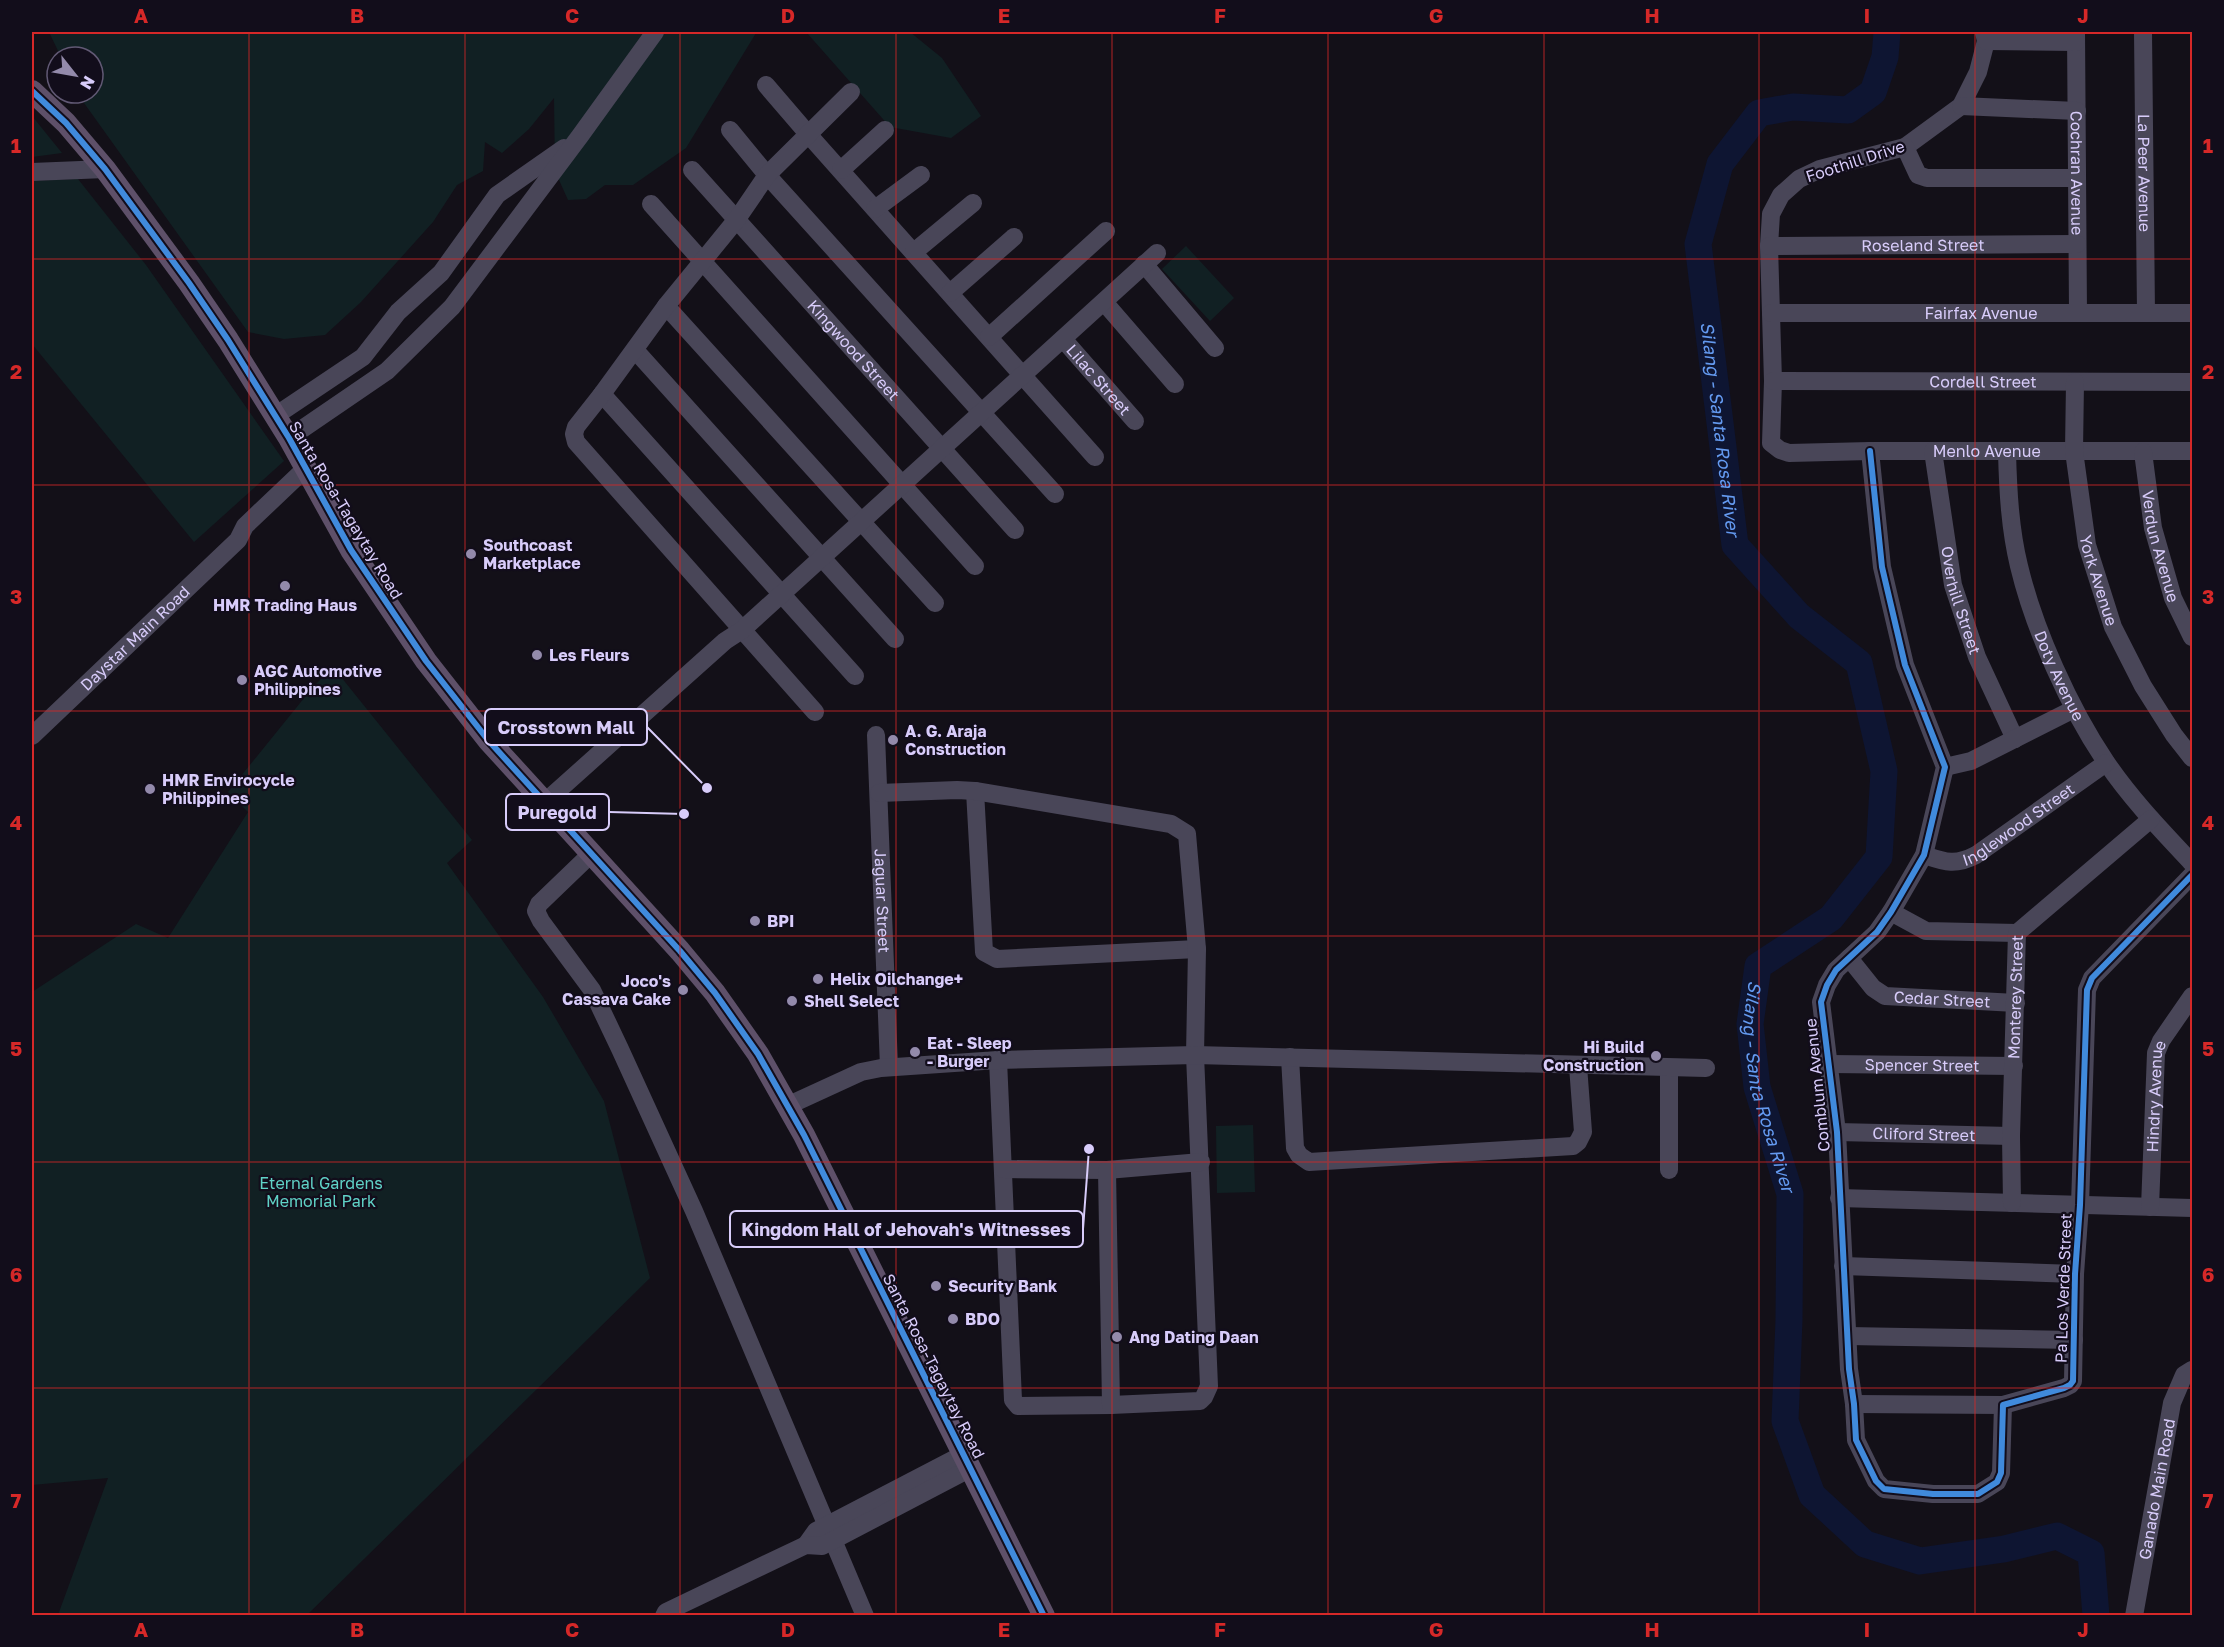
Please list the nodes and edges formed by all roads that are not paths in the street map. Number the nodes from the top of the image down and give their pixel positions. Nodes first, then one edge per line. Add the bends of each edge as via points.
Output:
1 (655, 32) edge
2 (2143, 32) edge
3 (1985, 36) edge
4 (2076, 37) edge
5 (766, 85) dead end
6 (32, 91) edge
7 (851, 92) dead end
8 (1961, 106) junction
9 (2077, 111) junction
10 (730, 130) dead end
11 (885, 130) dead end
12 (808, 134) junction
13 (580, 136) junction
14 (1905, 147) junction
15 (105, 169) junction
16 (692, 170) dead end
17 (841, 170) junction
18 (32, 172) edge
19 (767, 175) junction
20 (921, 175) dead end
21 (2077, 177) junction
22 (973, 203) dead end
23 (651, 204) dead end
24 (875, 209) junction
25 (737, 219) junction
26 (1106, 231) dead end
27 (1014, 237) dead end
28 (2078, 244) junction
29 (1770, 246) junction
30 (914, 252) junction
31 (701, 262) junction
32 (950, 293) junction
33 (1104, 302) junction
34 (666, 306) junction
35 (1770, 313) junction
36 (2078, 313) junction
37 (2146, 313) junction
38 (2193, 313) edge
39 (989, 337) junction
40 (1063, 339) junction
41 (1215, 348) dead end
42 (635, 350) junction
43 (1023, 375) junction
44 (1773, 381) junction
45 (2075, 382) junction
46 (2193, 382) edge
47 (1175, 384) dead end
48 (602, 394) junction
49 (982, 412) junction
50 (275, 416) junction
51 (1135, 421) dead end
52 (289, 438) junction
53 (942, 448) junction
54 (1780, 450) joint
55 (1870, 451) junction
56 (1933, 451) junction
57 (2074, 451) junction
58 (2007, 452) junction
59 (2143, 452) junction
60 (2193, 452) edge
61 (1095, 457) dead end
62 (308, 473) junction
63 (903, 484) junction
64 (1055, 494) dead end
65 (862, 521) junction
66 (1015, 530) dead end
67 (822, 557) junction
68 (975, 566) dead end
69 (782, 594) junction
70 (935, 603) dead end
71 (742, 630) junction
72 (2193, 637) edge
73 (895, 639) dead end
74 (855, 676) dead end
75 (2074, 709) junction
76 (815, 712) dead end
77 (876, 735) dead end
78 (32, 736) edge
79 (2016, 739) junction
80 (2193, 758) edge
81 (2106, 763) junction
82 (1945, 767) junction
83 (975, 791) junction
84 (879, 793) junction
85 (544, 802) junction
86 (2151, 819) junction
87 (592, 853) junction
88 (1923, 855) junction
89 (2193, 863) edge
90 (2193, 875) edge
91 (1891, 912) junction
92 (2018, 933) junction
93 (1197, 949) junction
94 (1849, 958) junction
95 (2193, 996) edge
96 (2016, 1003) junction
97 (1195, 1055) junction
98 (1290, 1057) junction
99 (998, 1060) junction
100 (1830, 1064) junction
101 (1578, 1066) junction
102 (2014, 1066) junction
103 (1669, 1068) junction
104 (1706, 1068) dead end
105 (881, 1069) junction
106 (791, 1112) junction
107 (1837, 1132) junction
108 (2011, 1136) junction
109 (1201, 1162) junction
110 (1003, 1169) junction
111 (1107, 1170) junction
112 (1669, 1170) dead end
113 (1839, 1198) junction
114 (2012, 1203) junction
115 (2080, 1205) junction
116 (2150, 1207) junction
117 (2193, 1208) edge
118 (1843, 1266) junction
119 (2075, 1274) junction
120 (1848, 1336) junction
121 (2074, 1340) junction
122 (2193, 1370) edge
123 (1854, 1404) junction
124 (1111, 1405) junction
125 (2003, 1405) junction
126 (968, 1461) junction
127 (830, 1532) junction
128 (664, 1616) edge
129 (865, 1616) edge
130 (1044, 1616) edge
131 (2134, 1616) edge

1 - 13 street
2 - 37 street, La Peer Avenue
3 - 4 street
3 - 8 street, Foothill Drive via 1978,72
4 - 9 street, Cochran Avenue
5 - 12 street
6 - 15 main road, Santa Rosa-Tagaytay Road
7 - 12 street
8 - 9 street
8 - 14 street, Foothill Drive
9 - 21 street, Cochran Avenue
10 - 19 street
11 - 17 street
12 - 17 street
12 - 19 street
13 - 50 street via 497,195 441,273 398,312 363,357
13 - 52 street via 452,307 387,371
14 - 21 street via 1918,175 1927,178
14 - 29 street, Foothill Drive via 1820,169 1799,179 1781,195 1771,214
15 - 18 street
15 - 50 main road, Santa Rosa-Tagaytay Road via 189,283
16 - 25 street, Kingwood Street
17 - 24 street
19 - 25 street
19 - 49 street
20 - 24 street
21 - 28 street, Cochran Avenue
22 - 30 street
23 - 31 street
24 - 30 street
25 - 31 street
25 - 53 street, Kingwood Street
26 - 39 street
27 - 32 street
28 - 29 street, Roseland Street
28 - 36 street, Cochran Avenue
29 - 35 street, Foothill Drive
30 - 32 street
31 - 34 street
31 - 63 street
32 - 39 street
33 - 40 street
33 - 41 street via 1150,259
33 - 47 street
34 - 42 street
34 - 65 street
35 - 36 street, Fairfax Avenue
35 - 44 street, Foothill Drive
36 - 37 street, Fairfax Avenue
37 - 38 street, Fairfax Avenue
39 - 43 street
40 - 43 street
40 - 51 street, Lilac Street
42 - 48 street
42 - 67 street
43 - 49 street
43 - 61 street
44 - 45 street, Cordell Street
44 - 54 street, Foothill Drive via 1771,443
45 - 46 street, Cordell Street
45 - 57 street, York Avenue
48 - 69 street
48 - 71 street via 576,427 576,442
49 - 53 street
49 - 64 street
50 - 52 main road, Santa Rosa-Tagaytay Road
52 - 62 main road, Santa Rosa-Tagaytay Road
53 - 63 street
53 - 66 street, Kingwood Street
54 - 55 street, Menlo Avenue
55 - 56 street, Menlo Avenue
55 - 82 street via 1882,567 1905,665
56 - 58 street, Menlo Avenue
56 - 79 street, Overhill Street via 1953,585 1977,657
57 - 58 street, Menlo Avenue
57 - 59 street, Menlo Avenue
57 - 80 street, York Avenue via 2087,545 2113,627 2143,686
58 - 75 street, Doty Avenue via 2008,500 2019,566 2035,621
59 - 60 street, Menlo Avenue
59 - 72 street, Verdun Avenue via 2153,528 2173,598
62 - 78 street, Daystar Main Road via 253,533 238,540
62 - 85 main road, Santa Rosa-Tagaytay Road via 351,550 406,634 481,732
63 - 65 street
63 - 68 street
65 - 67 street
65 - 70 street
67 - 69 street
67 - 73 street
69 - 71 street
69 - 74 street
71 - 76 street
71 - 85 street
75 - 79 street
75 - 81 street, Doty Avenue
77 - 84 street, Jaguar Street
79 - 82 street via 1971,761
81 - 86 street, Doty Avenue
81 - 88 street, Inglewood Street via 1976,855 1962,862 1944,862
82 - 88 street, Comblum Avenue
83 - 84 street
83 - 93 street via 1171,824 1183,830 1187,834
83 - 93 street via 987,955 997,959
84 - 105 street, Jaguar Street
85 - 87 main road, Santa Rosa-Tagaytay Road
86 - 89 street, Doty Avenue
86 - 92 street, Monterey Street
87 - 106 main road, Santa Rosa-Tagaytay Road via 715,993 758,1054
87 - 127 street via 536,911 592,990 620,1048 694,1211
88 - 91 street, Comblum Avenue
90 - 115 street, Pa Los Verde Street via 2092,978 2087,990
91 - 92 street via 1926,931
91 - 94 street, Comblum Avenue via 1877,932
92 - 96 street, Monterey Street
93 - 97 street
94 - 96 street, Cedar Street via 1873,988 1885,996
94 - 100 street, Comblum Avenue via 1831,977 1821,1002
95 - 116 street, Hindry Avenue via 2156,1053
96 - 102 street, Monterey Street
97 - 98 street
97 - 99 street
97 - 109 street
98 - 101 street
98 - 101 street via 1295,1148 1309,1162 1573,1146 1583,1132
99 - 105 street
99 - 110 street
100 - 102 street, Spencer Street
100 - 107 street, Comblum Avenue
101 - 103 street
102 - 108 street, Monterey Street
103 - 104 street
103 - 112 street
105 - 106 street
106 - 126 main road, Santa Rosa-Tagaytay Road
107 - 108 street, Cliford Street
107 - 113 street, Comblum Avenue
108 - 114 street, Monterey Street
109 - 111 street
109 - 124 street via 1207,1392 1200,1401
110 - 111 street
110 - 124 street via 1013,1400 1018,1406
111 - 124 street
113 - 114 street
113 - 118 street, Comblum Avenue
114 - 115 street
115 - 116 street
115 - 119 street, Pa Los Verde Street
116 - 117 street
118 - 119 street
118 - 120 street, Comblum Avenue
119 - 121 street, Pa Los Verde Street
120 - 121 street
120 - 123 street, Comblum Avenue
121 - 125 street, Pa Los Verde Street via 2070,1385
122 - 131 street, Ganado Main Road via 2184,1375 2172,1403
123 - 125 street
123 - 125 street via 1856,1440 1879,1485 1884,1489 1932,1494 1978,1494 1997,1482 2001,1473
126 - 127 street
126 - 130 main road, Santa Rosa-Tagaytay Road
127 - 128 street via 822,1546 806,1545
127 - 129 street

